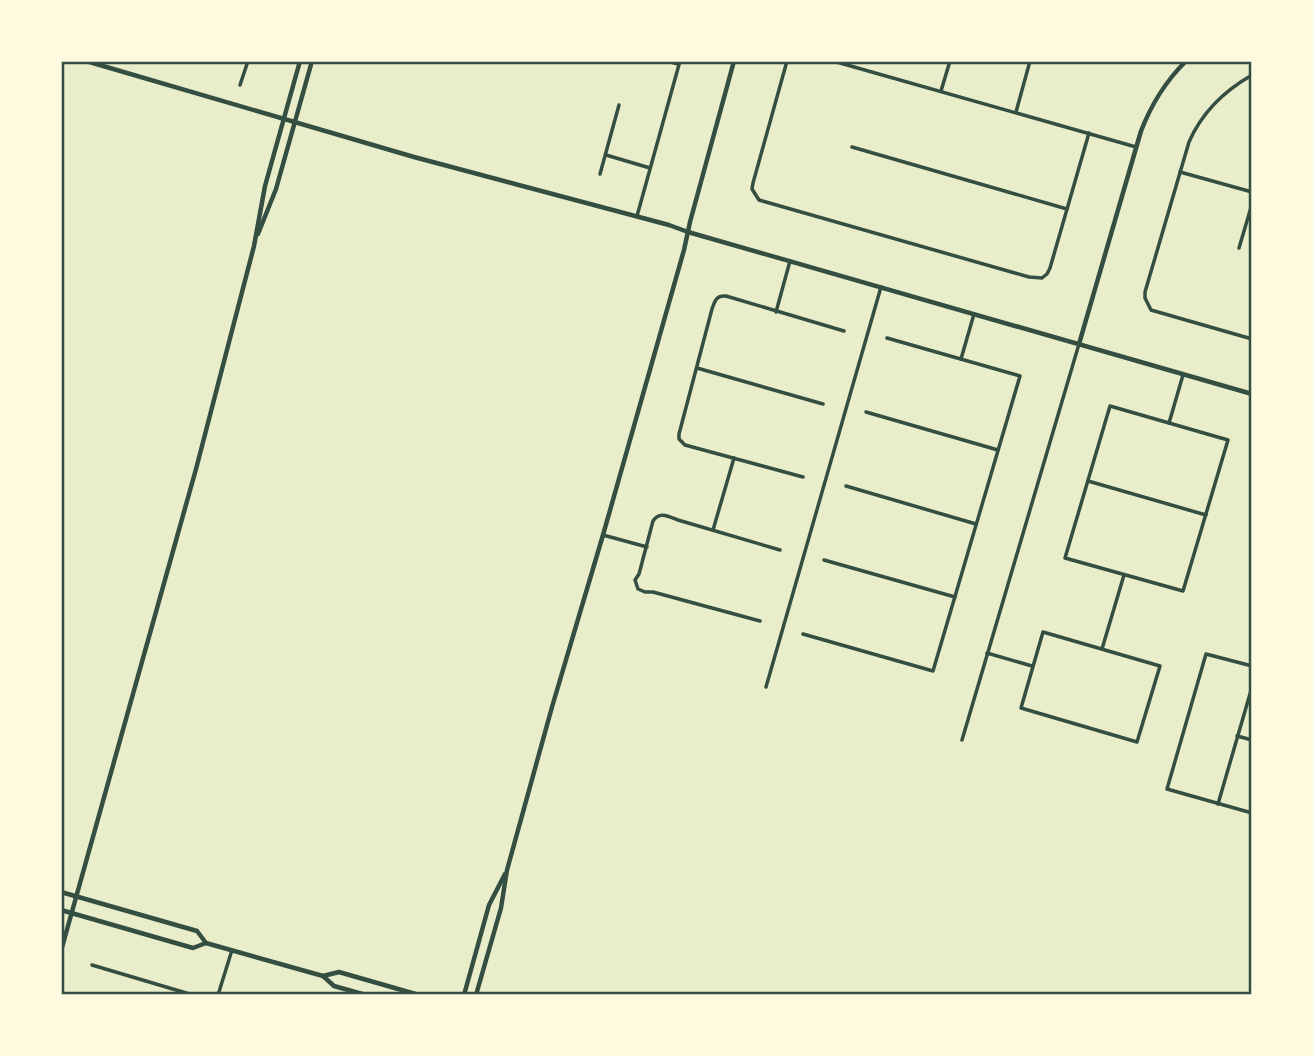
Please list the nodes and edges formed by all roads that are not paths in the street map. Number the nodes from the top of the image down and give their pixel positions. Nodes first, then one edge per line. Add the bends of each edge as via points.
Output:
1 (86, 61) edge
2 (248, 61) edge
3 (300, 61) edge
4 (312, 61) edge
5 (667, 61) edge
6 (734, 61) edge
7 (787, 61) edge
8 (833, 61) edge
9 (950, 61) edge
10 (1030, 61) edge
11 (1186, 61) edge
12 (679, 63) edge
13 (1252, 75) edge
14 (240, 85) dead end
15 (941, 91) junction
16 (620, 105) dead end
17 (1016, 112) junction
18 (284, 118) junction
19 (295, 122) junction
20 (1089, 133) junction
21 (852, 146) dead end
22 (1136, 147) junction
23 (606, 155) junction
24 (650, 167) junction
25 (1180, 172) junction
26 (600, 174) dead end
27 (1252, 192) edge
28 (1252, 204) edge
29 (1067, 209) junction
30 (637, 216) junction
31 (688, 232) junction
32 (254, 246) junction
33 (1239, 248) dead end
34 (790, 261) junction
35 (881, 287) junction
36 (776, 312) junction
37 (974, 314) junction
38 (844, 331) dead end
39 (887, 338) dead end
40 (1252, 339) edge
41 (1079, 344) junction
42 (961, 359) junction
43 (697, 368) junction
44 (1183, 375) junction
45 (1252, 394) edge
46 (823, 404) dead end
47 (866, 412) dead end
48 (1169, 423) junction
49 (998, 450) junction
50 (734, 458) junction
51 (803, 477) dead end
52 (1088, 481) junction
53 (846, 486) dead end
54 (1206, 515) junction
55 (976, 524) junction
56 (713, 530) junction
57 (603, 535) junction
58 (647, 547) junction
59 (780, 550) dead end
60 (824, 560) dead end
61 (1124, 575) junction
62 (955, 597) junction
63 (760, 621) dead end
64 (803, 634) dead end
65 (1102, 649) junction
66 (987, 653) junction
67 (1252, 666) edge
68 (1033, 667) junction
69 (766, 687) dead end
70 (1252, 687) edge
71 (1237, 736) junction
72 (962, 740) dead end
73 (1252, 740) edge
74 (1218, 804) junction
75 (1252, 813) edge
76 (507, 870) junction
77 (61, 892) edge
78 (78, 897) junction
79 (61, 910) edge
80 (73, 914) junction
81 (206, 943) junction
82 (232, 950) junction
83 (61, 951) edge
84 (92, 965) dead end
85 (323, 976) junction
86 (193, 995) edge
87 (218, 995) edge
88 (366, 995) edge
89 (419, 995) edge
90 (464, 995) edge
91 (476, 995) edge

1 - 18 street
2 - 14 street
3 - 18 street
4 - 19 street
5 - 12 street
6 - 31 street
7 - 29 street via 753,183 759,200 1042,278 1050,268
8 - 15 street
9 - 15 street
10 - 17 street
11 - 22 street via 1152,104
12 - 24 street
13 - 25 street via 1209,108 1194,130
15 - 17 street
16 - 23 street
17 - 20 street
18 - 19 street
18 - 32 street
19 - 30 street
19 - 32 street
20 - 22 street
20 - 29 street
21 - 29 street
22 - 41 street
23 - 24 street
23 - 26 street
24 - 30 street
25 - 27 street
25 - 40 street via 1145,292 1147,305 1151,310
28 - 33 street
30 - 31 street
31 - 34 street
31 - 57 street
32 - 78 street
34 - 35 street
34 - 36 street
35 - 37 street
35 - 69 street
36 - 38 street
36 - 43 street via 721,296 715,300
37 - 41 street
37 - 42 street
39 - 42 street
41 - 44 street
41 - 66 street
42 - 49 street via 1020,376
43 - 46 street
43 - 50 street via 679,439 685,445
44 - 45 street
44 - 48 street
47 - 49 street
48 - 52 street via 1110,406
48 - 54 street via 1228,440
49 - 55 street
50 - 51 street
50 - 56 street
52 - 54 street
52 - 61 street via 1065,558
53 - 55 street
54 - 61 street via 1183,591
55 - 62 street
56 - 58 street via 666,515 656,517
56 - 59 street
57 - 58 street
57 - 76 street
58 - 63 street via 635,580 641,591
60 - 62 street
61 - 65 street
62 - 64 street via 933,671
65 - 68 street via 1043,632
65 - 68 street via 1160,666 1137,742 1021,708
66 - 68 street
66 - 72 street
67 - 74 street via 1206,654 1167,789
70 - 71 street
71 - 73 street
71 - 74 street
74 - 75 street
76 - 90 street via 489,905
76 - 91 street
77 - 78 street
78 - 80 street
78 - 81 street via 197,931
79 - 80 street
80 - 81 street via 193,948
80 - 83 street
81 - 82 street
82 - 85 street
82 - 87 street
84 - 86 street
85 - 88 street via 334,986
85 - 89 street via 339,972

